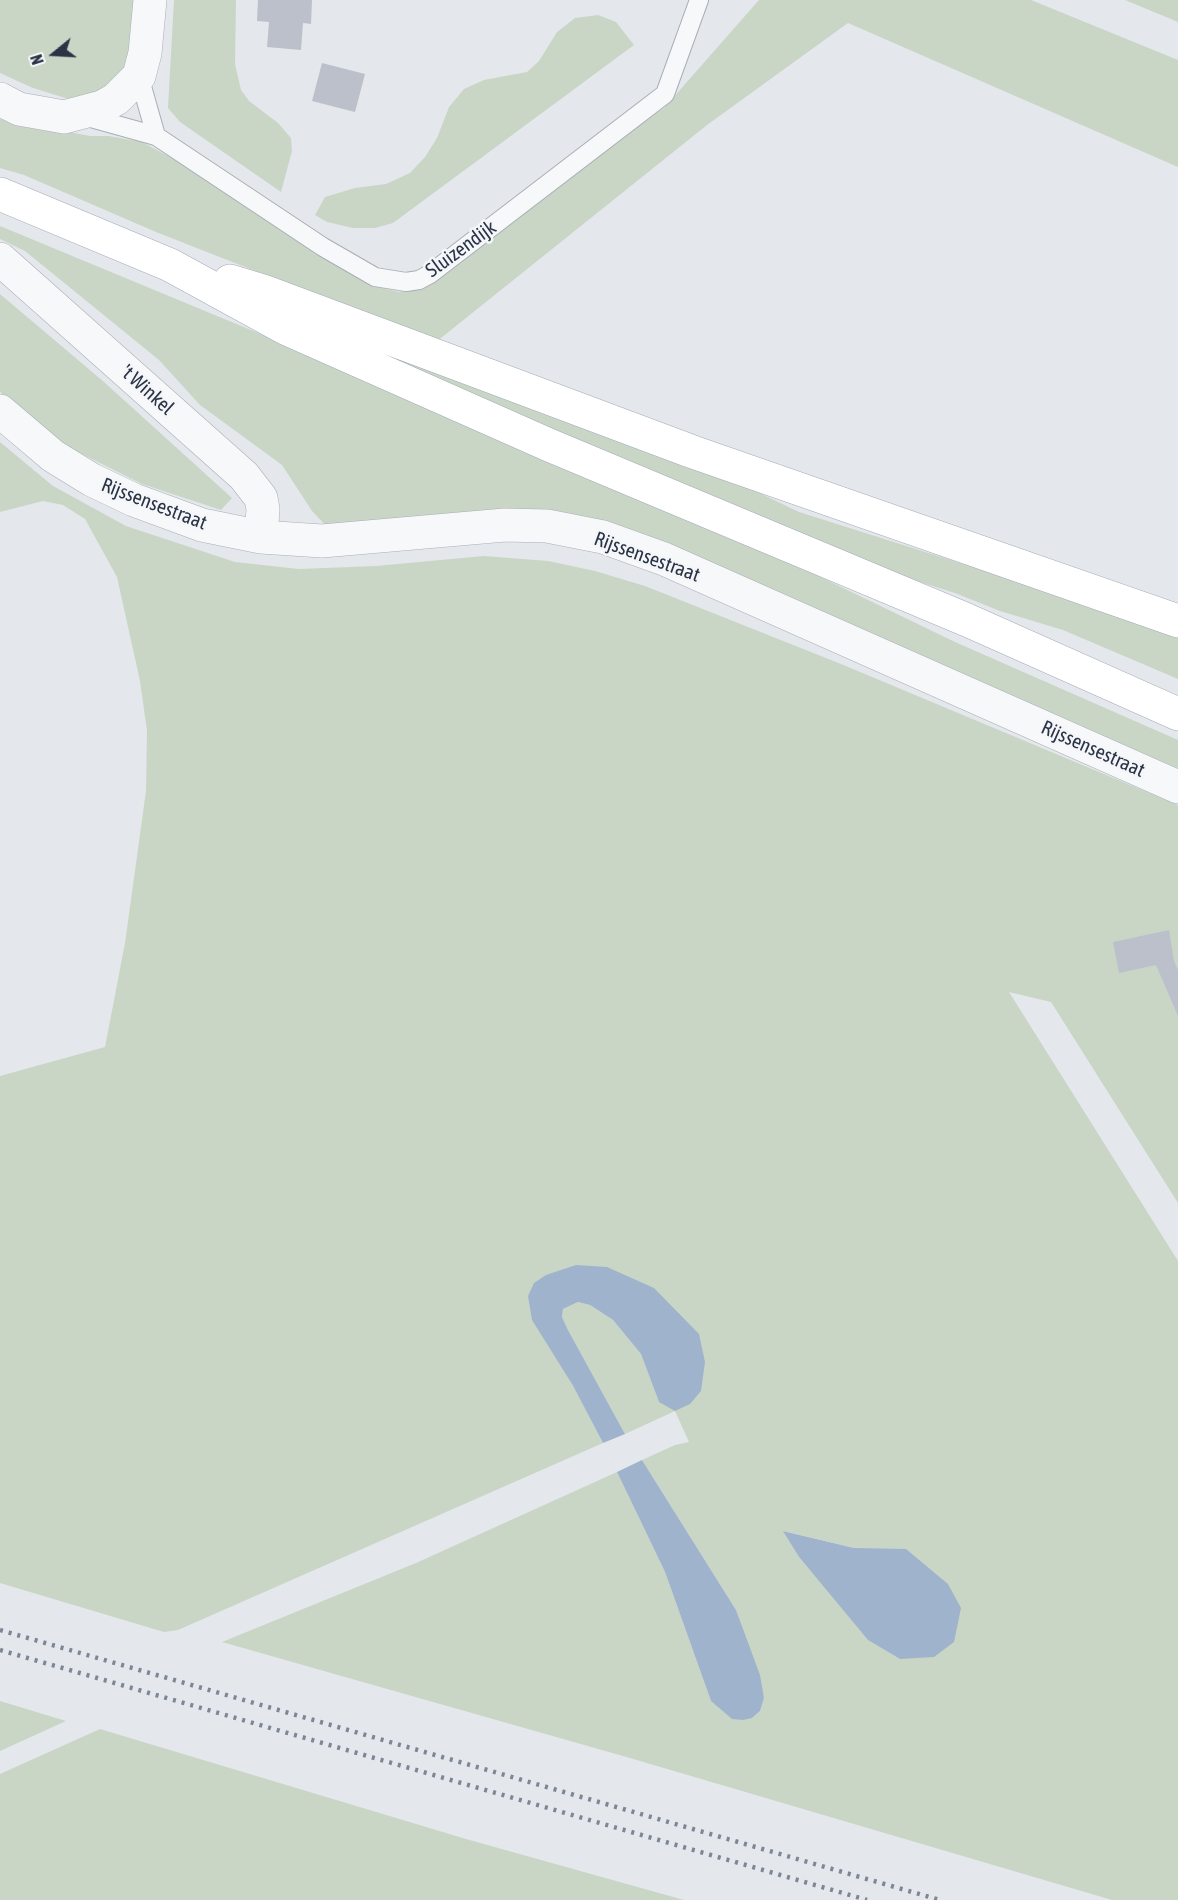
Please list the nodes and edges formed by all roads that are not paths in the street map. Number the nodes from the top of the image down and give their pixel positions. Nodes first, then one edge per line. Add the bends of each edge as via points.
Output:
1 (150, 0) edge
2 (699, 0) edge
3 (139, 76) junction
4 (0, 99) edge
5 (79, 115) junction
6 (156, 136) junction
7 (0, 194) edge
8 (0, 259) edge
9 (170, 265) junction
10 (0, 411) edge
11 (261, 537) junction
12 (1178, 621) edge
13 (1178, 714) edge
14 (1178, 786) edge

1 - 3 street
2 - 6 lane, Sluizendijk via 665,94 419,280 375,277
3 - 5 street, Sluizendijk via 116,99
3 - 6 lane
4 - 5 street, Sluizendijk via 19,109 49,116
5 - 6 lane, Sluizendijk
7 - 9 main road
8 - 11 street, 't Winkel via 244,476 261,498
9 - 12 main road via 263,291 693,452
9 - 13 main road via 309,338 549,445 967,620
10 - 11 street, Rijssensestraat via 53,456 92,480 184,519
11 - 14 street, Rijssensestraat via 322,541 505,525 547,526 603,537 664,559

